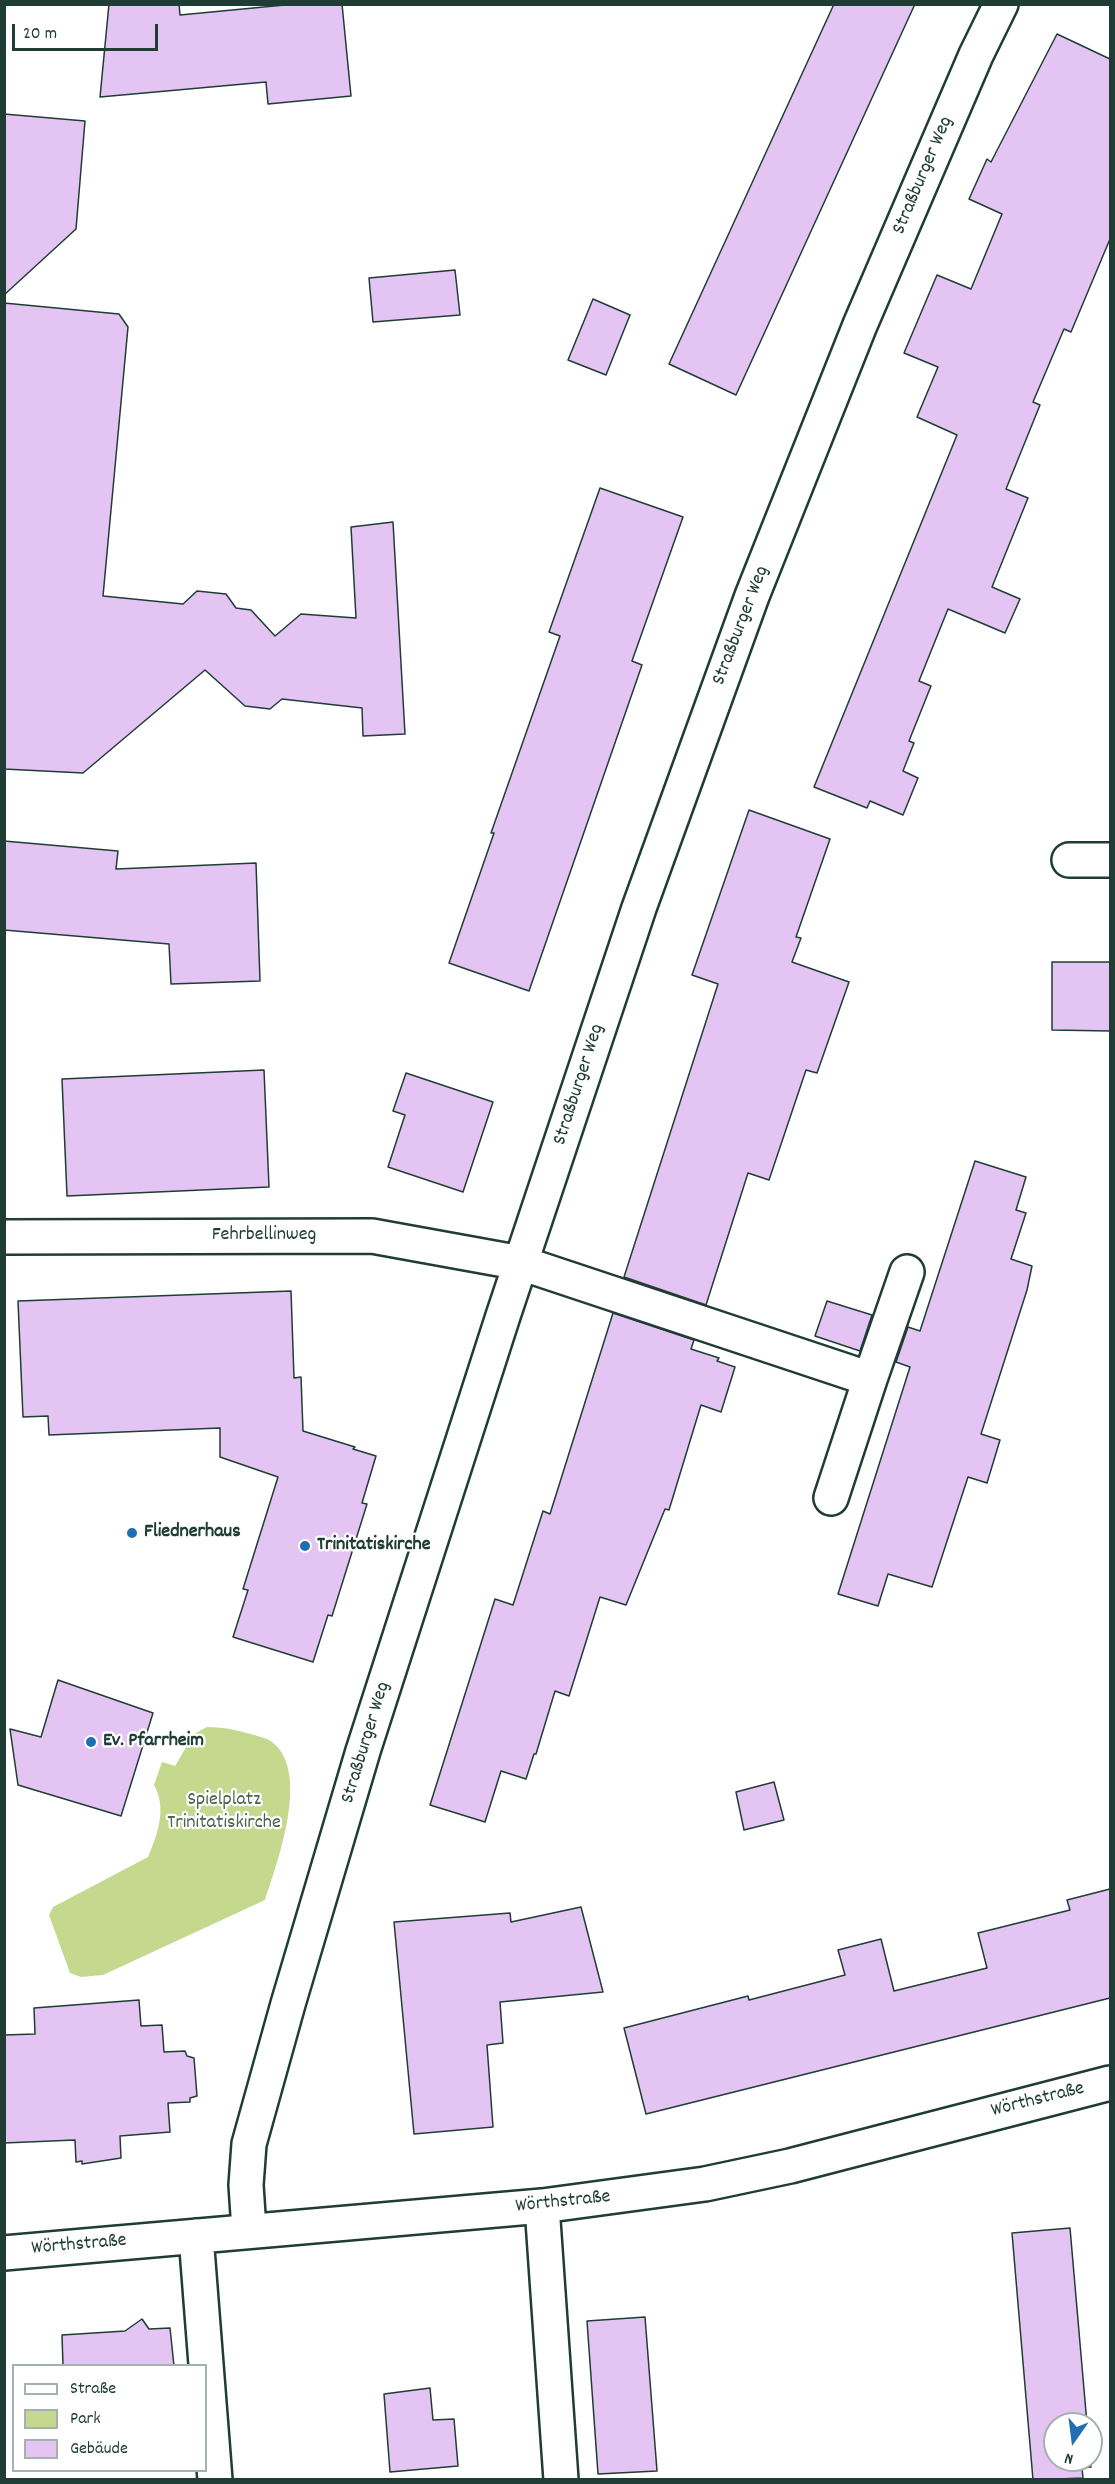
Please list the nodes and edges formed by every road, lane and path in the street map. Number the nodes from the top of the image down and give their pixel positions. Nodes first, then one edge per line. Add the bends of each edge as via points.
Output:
1 (1001, 4) edge
2 (1069, 860) dead end
3 (1110, 860) edge
4 (4, 1237) edge
5 (521, 1263) junction
6 (907, 1272) dead end
7 (870, 1379) junction
8 (831, 1498) dead end
9 (1110, 2083) edge
10 (542, 2206) junction
11 (249, 2230) junction
12 (196, 2236) junction
13 (4, 2253) edge
14 (206, 2364) edge
15 (207, 2377) edge
16 (215, 2480) edge
17 (561, 2480) edge

1 - 5 street, Straßburger Weg via 865,314 752,596 639,908
2 - 3 street
4 - 5 street, Fehrbellinweg via 372,1236
5 - 7 street
5 - 11 street, Straßburger Weg via 363,1751 288,2004 249,2144
6 - 7 street
7 - 8 street
9 - 10 street, Wörthstraße via 790,2166 705,2184
10 - 11 street, Wörthstraße
10 - 17 street
11 - 12 street, Wörthstraße
12 - 13 street, Wörthstraße
12 - 14 street
15 - 16 street

